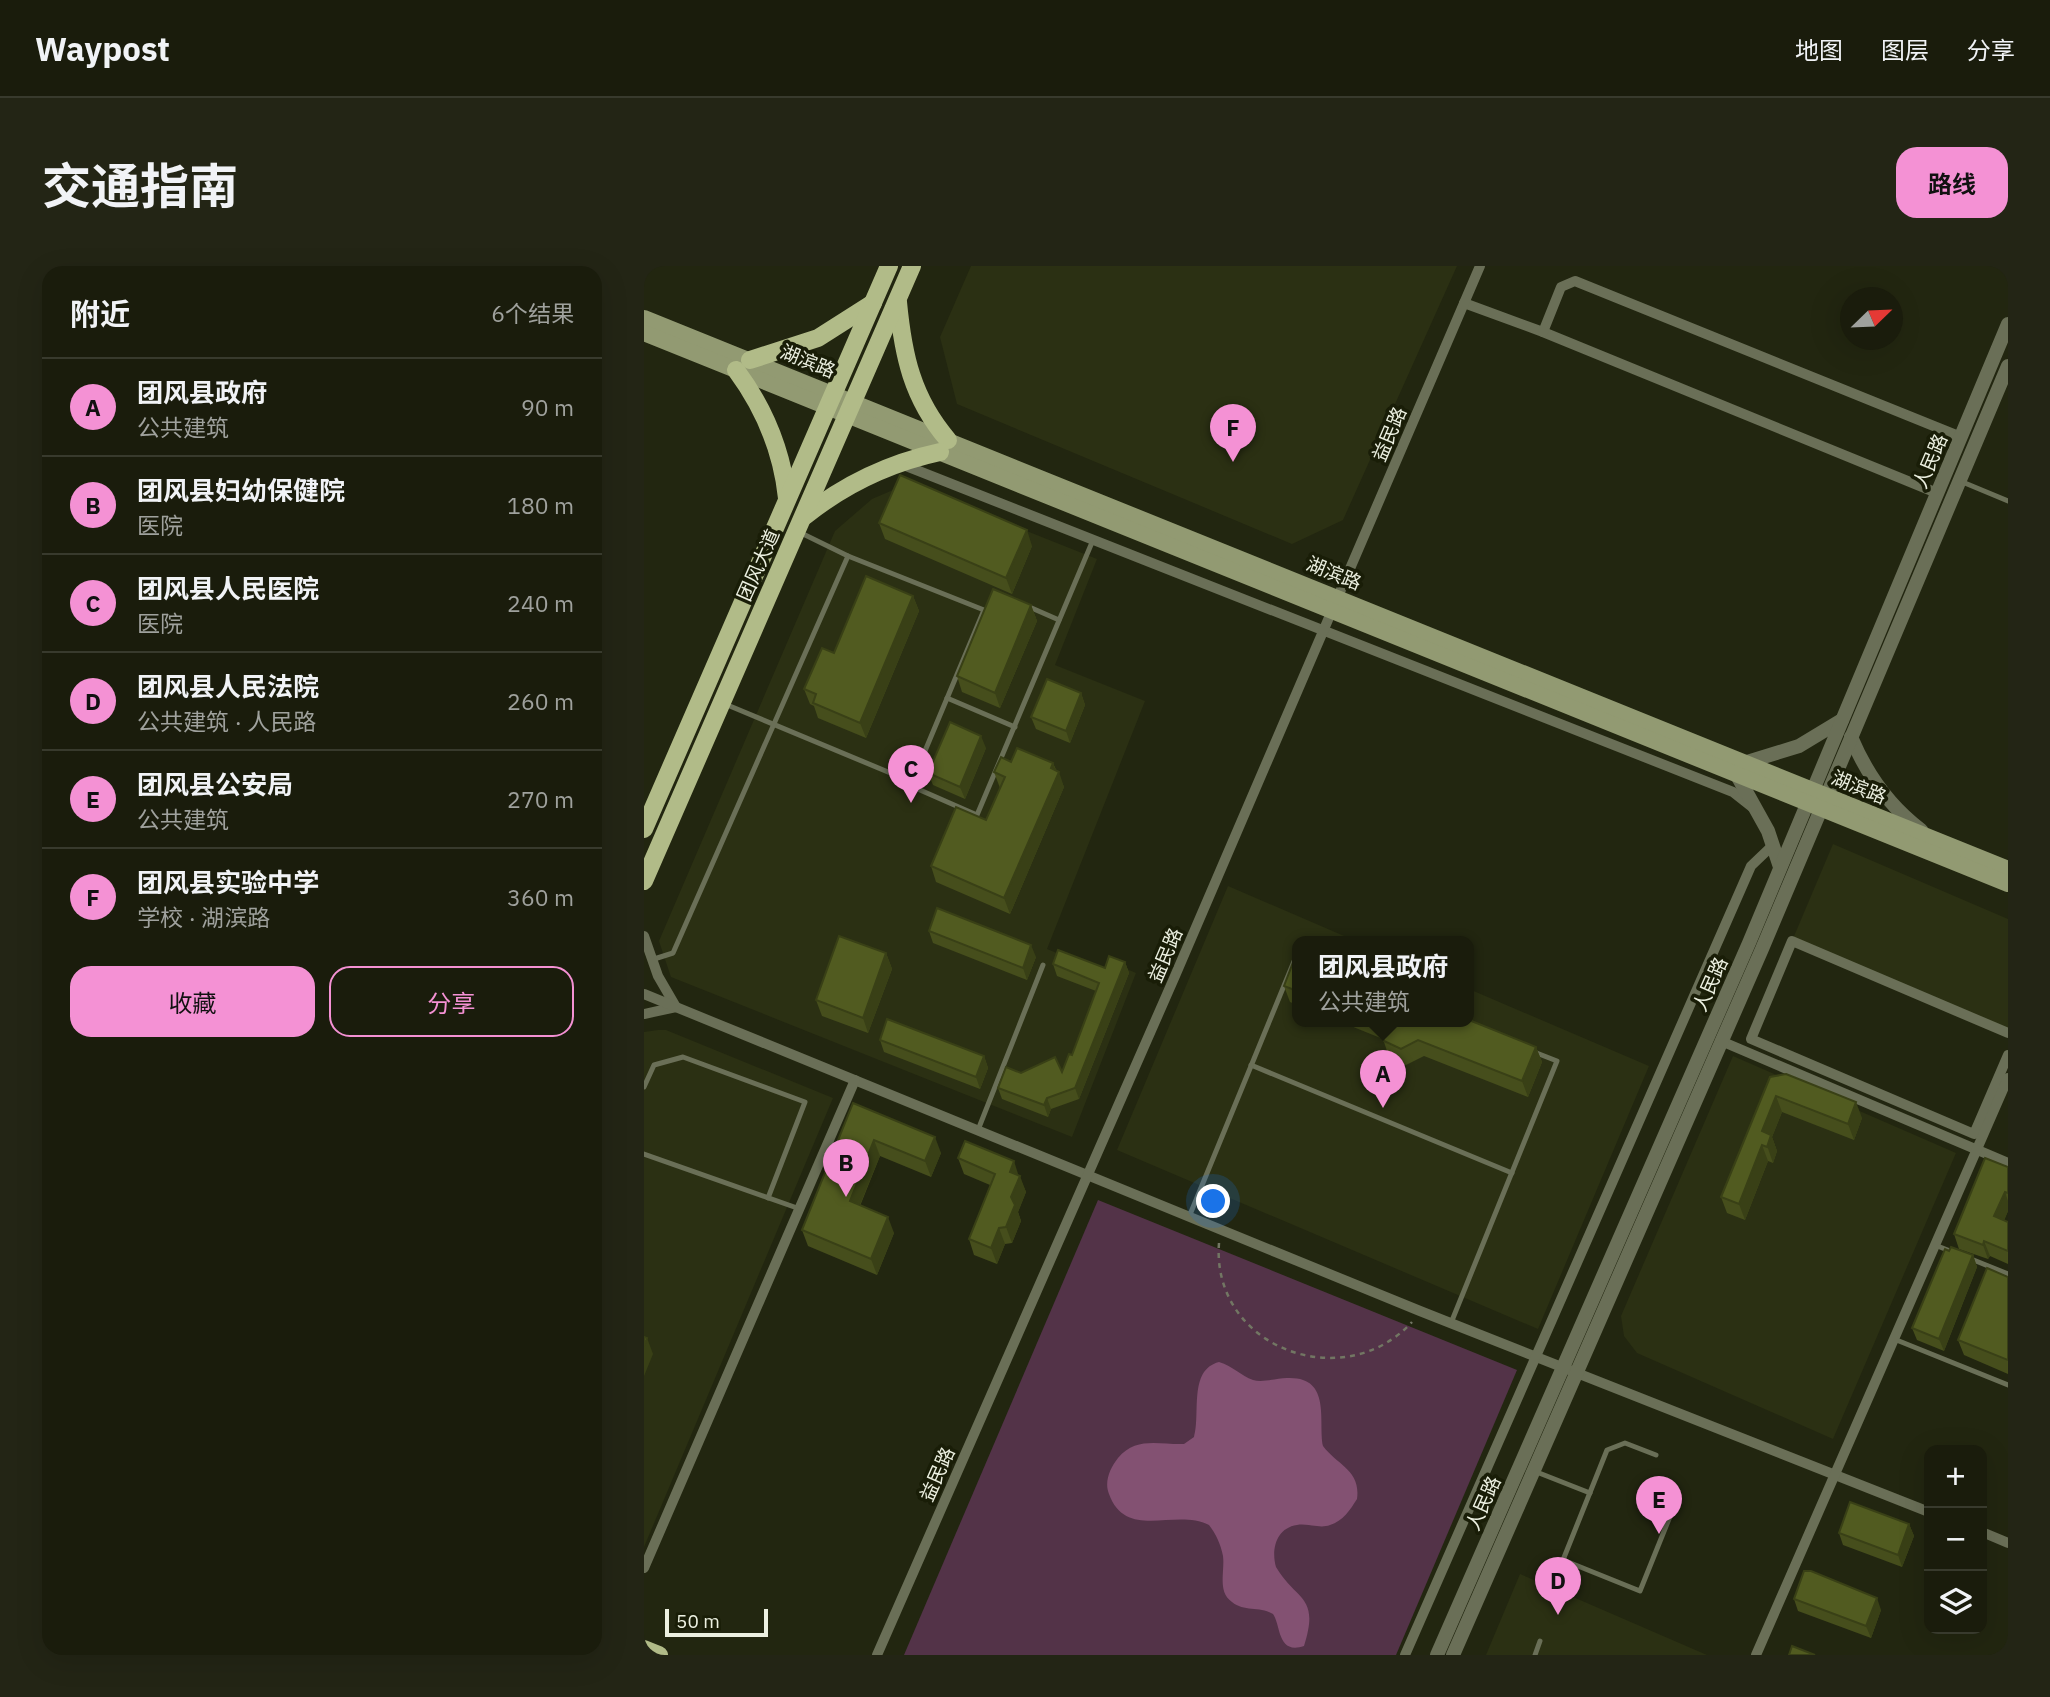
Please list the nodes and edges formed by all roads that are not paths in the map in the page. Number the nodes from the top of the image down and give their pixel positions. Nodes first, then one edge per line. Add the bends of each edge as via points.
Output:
1 (889, 266) edge
2 (912, 266) edge
3 (1480, 266) edge
4 (898, 298) junction
5 (873, 303) junction
6 (1464, 303) junction
7 (644, 318) edge
8 (2008, 324) edge
9 (1543, 332) junction
10 (644, 333) edge
11 (743, 365) junction
12 (2008, 366) edge
13 (831, 400) junction
14 (850, 408) junction
15 (1961, 437) junction
16 (944, 446) junction
17 (898, 463) junction
18 (1960, 481) junction
19 (1937, 493) junction
20 (787, 500) junction
21 (2008, 501) edge
22 (799, 524) junction
23 (1093, 540) junction
24 (848, 556) junction
25 (1015, 601) edge
26 (1335, 604) junction
27 (1059, 620) junction
28 (1323, 632) junction
29 (947, 698) junction
30 (721, 703) junction
31 (1843, 719) junction
32 (774, 725) junction
33 (1014, 727) junction
34 (1852, 737) junction
35 (1741, 770) junction
36 (912, 782) junction
37 (1817, 800) junction
38 (1759, 811) junction
39 (644, 829) edge
40 (1934, 839) junction
41 (1773, 845) junction
42 (1780, 867) junction
43 (2008, 869) edge
44 (644, 881) edge
45 (2008, 884) edge
46 (644, 936) edge
47 (651, 960) junction
48 (1043, 965) dead end
49 (1292, 966) edge
50 (644, 994) edge
51 (676, 1007) junction
52 (644, 1014) edge
53 (2008, 1033) edge
54 (1721, 1041) junction
55 (1522, 1047) edge
56 (2008, 1055) edge
57 (1251, 1065) junction
58 (2008, 1078) edge
59 (855, 1080) junction
60 (644, 1085) edge
61 (978, 1130) junction
62 (1977, 1150) junction
63 (644, 1154) edge
64 (2008, 1163) edge
65 (1512, 1173) junction
66 (1088, 1175) junction
67 (768, 1198) junction
68 (800, 1209) junction
69 (1189, 1217) junction
70 (1935, 1245) junction
71 (2008, 1274) edge
72 (1451, 1323) junction
73 (1894, 1339) junction
74 (1536, 1356) junction
75 (1570, 1370) junction
76 (2008, 1385) edge
77 (1656, 1455) dead end
78 (1534, 1470) junction
79 (1835, 1474) junction
80 (1590, 1493) junction
81 (1673, 1509) dead end
82 (1924, 1510) edge
83 (1987, 1534) edge
84 (2008, 1543) edge
85 (644, 1569) edge
86 (1540, 1641) dead end
87 (644, 1649) edge
88 (659, 1655) edge
89 (877, 1655) edge
90 (1405, 1655) edge
91 (1437, 1655) edge
92 (1453, 1655) edge
93 (1535, 1655) edge
94 (1756, 1655) edge

1 - 5 main road, 团风大道
2 - 4 main road, 团风大道
3 - 6 street, 益民路
4 - 14 main road, 团风大道
4 - 16 main road via 911,378
5 - 11 main road via 818,338
5 - 13 main road, 团风大道
6 - 9 street
6 - 26 street, 益民路
7 - 11 main road, 湖滨路
8 - 15 street, 人民路
9 - 15 street via 1561,287 1574,281
9 - 19 street
10 - 11 main road, 湖滨路
11 - 13 main road, 湖滨路
11 - 20 main road via 771,431
12 - 18 street, 人民路
13 - 14 main road, 湖滨路
13 - 20 main road, 团风大道
14 - 16 main road, 湖滨路
14 - 22 main road, 团风大道
15 - 19 street, 人民路
16 - 17 main road
16 - 26 main road, 湖滨路
17 - 22 main road via 839,491
17 - 23 street
18 - 21 lane
18 - 34 street, 人民路
19 - 31 street, 人民路
20 - 39 main road, 团风大道
22 - 24 lane
22 - 30 main road, 团风大道
23 - 27 lane
23 - 28 street
24 - 29 lane via 986,608
24 - 32 lane
25 - 27 lane
26 - 28 street, 益民路
26 - 35 main road, 湖滨路
27 - 33 lane
28 - 38 street via 1733,792
28 - 66 street, 益民路
29 - 33 lane
29 - 36 lane
30 - 32 lane
30 - 44 main road, 团风大道
31 - 35 street via 1799,746
31 - 37 street, 人民路
32 - 36 lane
32 - 47 lane via 673,953
33 - 36 lane via 977,815 920,790
34 - 37 street, 人民路
34 - 40 street via 1883,793
35 - 37 main road, 湖滨路
35 - 38 street
37 - 40 main road, 湖滨路
37 - 42 street, 人民路
37 - 45 main road, 湖滨路
37 - 54 street, 人民路
38 - 41 street
40 - 43 main road, 湖滨路
41 - 42 street
41 - 74 street via 1751,866
42 - 75 street, 人民路
46 - 47 street
47 - 51 street
48 - 61 lane
49 - 57 lane
50 - 51 street
51 - 52 street
51 - 59 street
53 - 56 street via 1792,941 1751,1039 1974,1135
54 - 62 street
54 - 75 street, 人民路
55 - 65 lane via 1557,1061
57 - 65 lane
57 - 69 lane
58 - 62 street
59 - 61 street
59 - 68 street
60 - 67 lane via 654,1065 683,1057 805,1102
61 - 66 street
62 - 64 street
62 - 70 street
63 - 67 lane
65 - 72 lane
66 - 69 street
66 - 89 street, 益民路
67 - 68 lane
68 - 85 street
69 - 72 street
70 - 71 lane
70 - 73 street
72 - 74 street
73 - 76 lane
73 - 79 street
74 - 75 street
74 - 90 street
75 - 78 street, 人民路
75 - 79 street
75 - 91 street, 人民路
77 - 80 lane via 1625,1443 1611,1447
78 - 80 lane
78 - 92 street, 人民路
79 - 82 street
79 - 94 street
80 - 81 lane via 1563,1560 1640,1591
83 - 84 street
86 - 93 lane
87 - 88 main road

